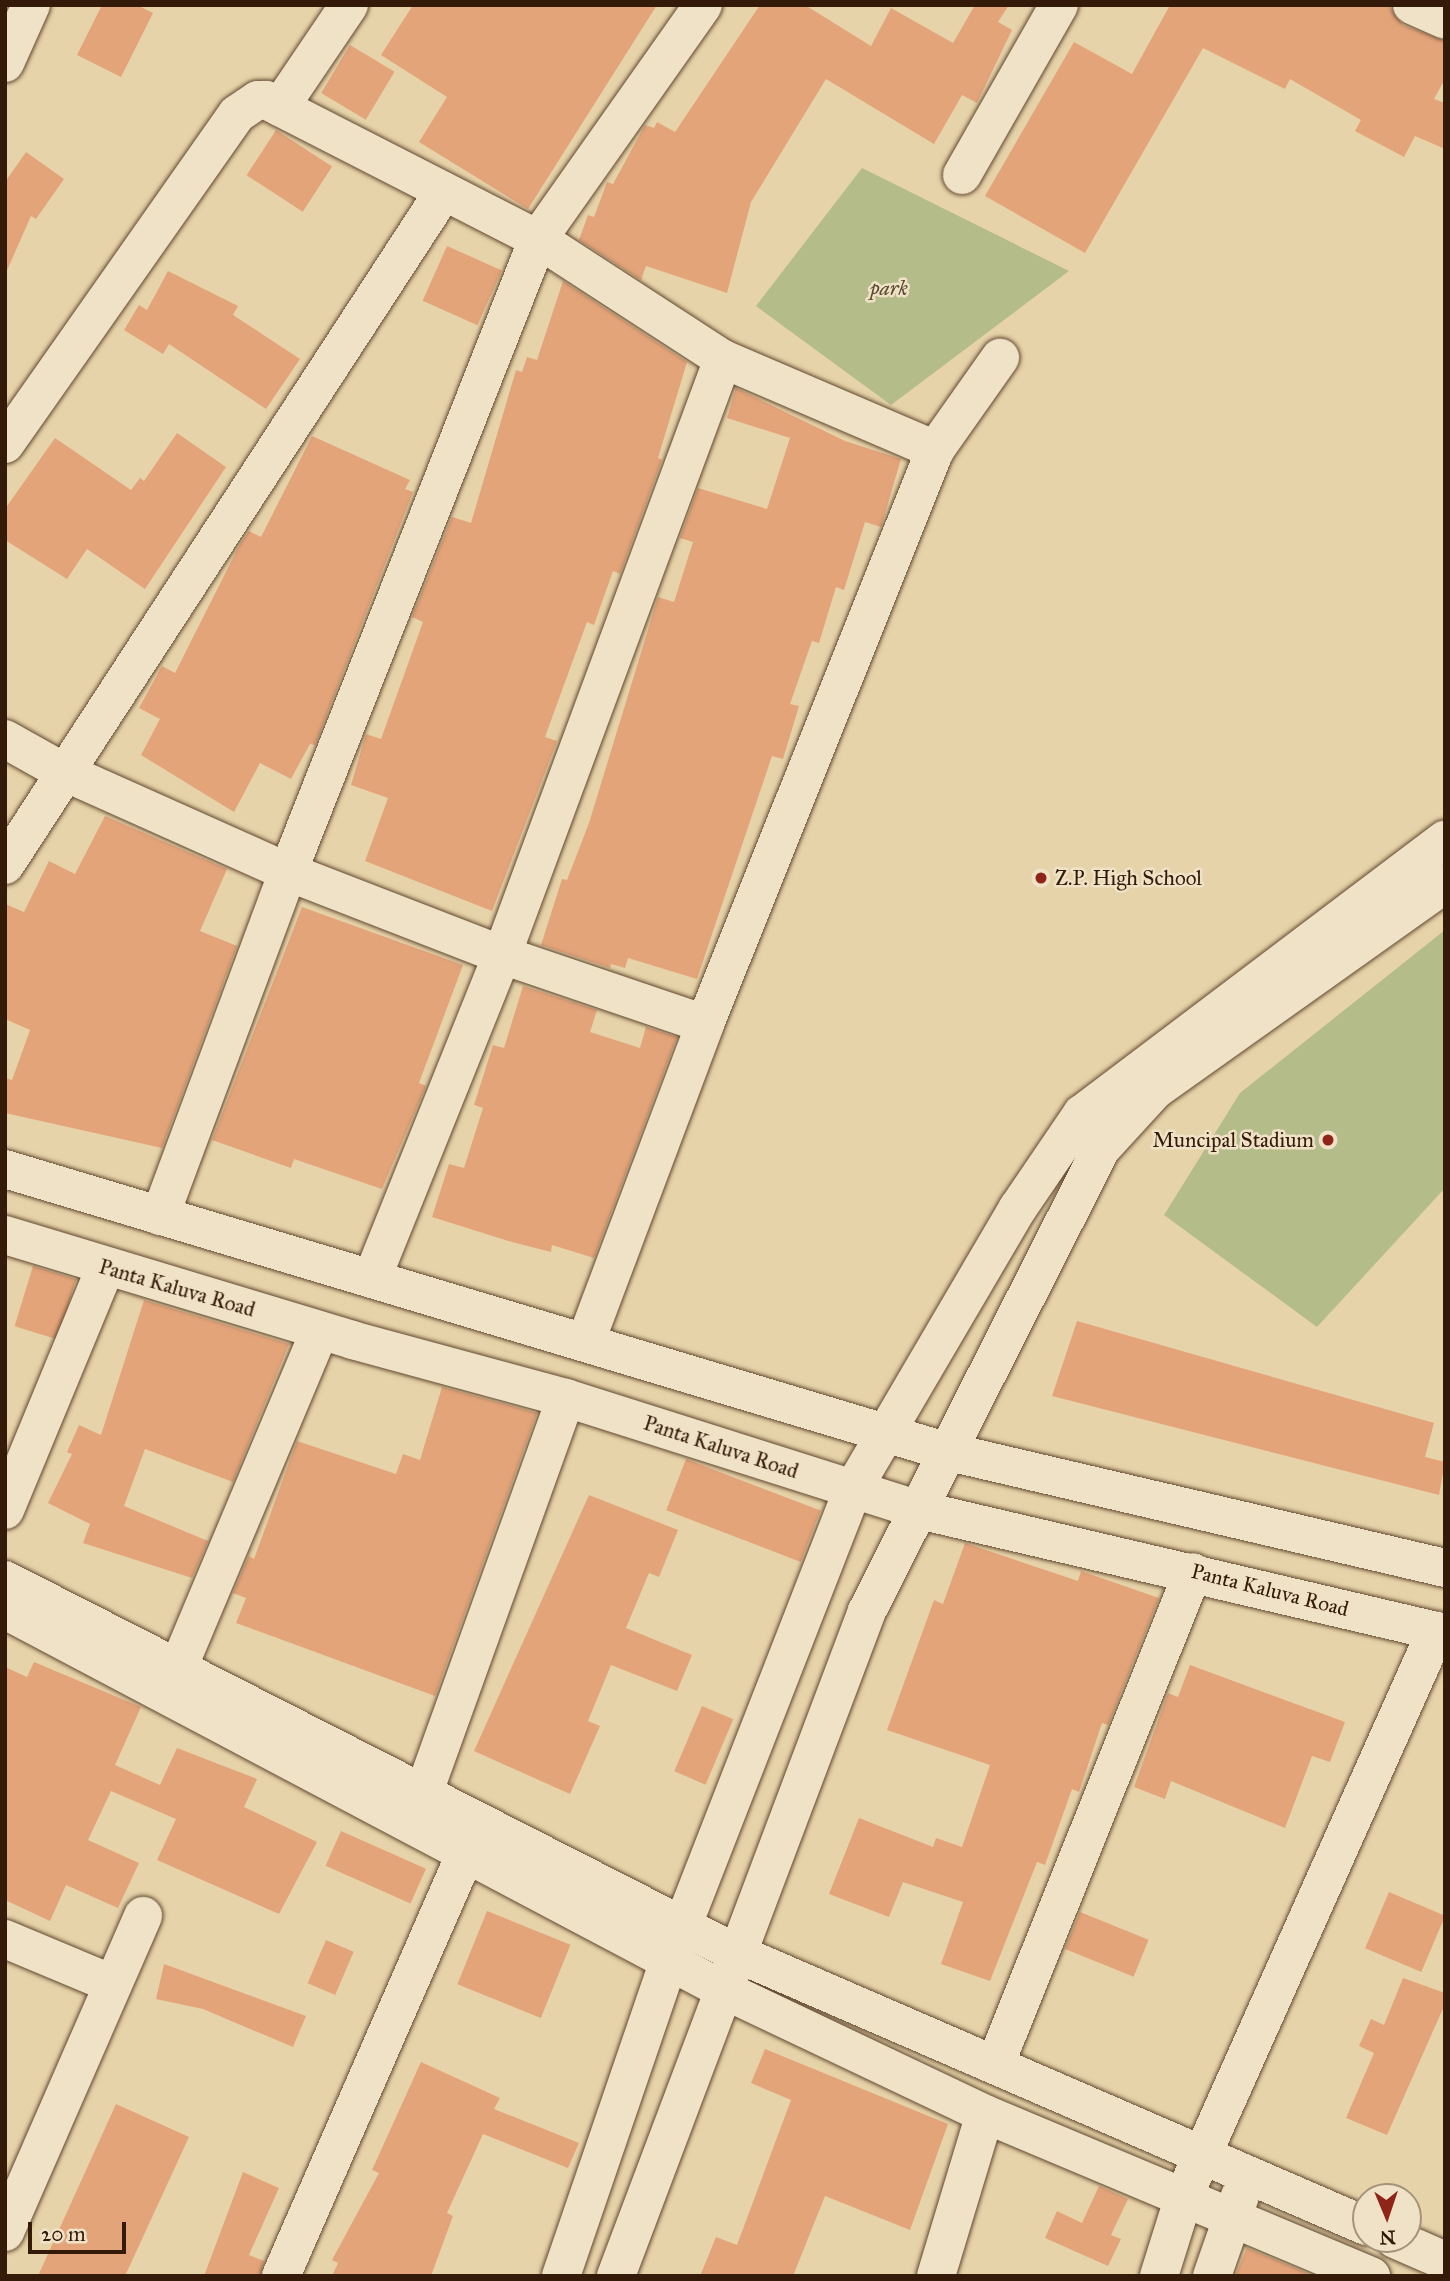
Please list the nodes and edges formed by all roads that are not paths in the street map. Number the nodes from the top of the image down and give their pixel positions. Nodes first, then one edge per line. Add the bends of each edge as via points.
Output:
1 (31, 5) edge
2 (349, 5) edge
3 (703, 5) edge
4 (1059, 5) edge
5 (1412, 5) edge
6 (1445, 20) edge
7 (5, 63) edge
8 (280, 107) junction
9 (962, 175) dead end
10 (444, 191) junction
11 (538, 239) junction
12 (1000, 358) dead end
13 (723, 359) junction
14 (5, 444) edge
15 (935, 450) junction
16 (5, 739) edge
17 (62, 771) junction
18 (1445, 839) edge
19 (5, 865) edge
20 (288, 872) junction
21 (1445, 884) edge
22 (502, 955) junction
23 (705, 1024) junction
24 (5, 1169) edge
25 (160, 1216) junction
26 (5, 1235) edge
27 (105, 1268) junction
28 (372, 1278) junction
29 (320, 1331) junction
30 (586, 1342) junction
31 (566, 1398) junction
32 (887, 1430) junction
33 (945, 1451) junction
34 (853, 1489) junction
35 (915, 1509) junction
36 (5, 1510) edge
37 (1445, 1568) edge
38 (1193, 1572) junction
39 (5, 1580) edge
40 (5, 1610) edge
41 (1441, 1632) edge
42 (178, 1668) junction
43 (418, 1808) junction
44 (473, 1836) junction
45 (143, 1916) dead end
46 (5, 1938) edge
47 (676, 1942) junction
48 (736, 1953) junction
49 (110, 1983) junction
50 (724, 1990) junction
51 (995, 2065) junction
52 (985, 2114) junction
53 (1204, 2154) junction
54 (1249, 2175) junction
55 (1184, 2196) junction
56 (1231, 2218) junction
57 (1352, 2220) edge
58 (5, 2232) edge
59 (1422, 2249) edge
60 (1444, 2258) edge
61 (281, 2276) edge
62 (561, 2276) edge
63 (616, 2276) edge
64 (936, 2276) edge
65 (1159, 2276) edge
66 (1212, 2276) edge
67 (1371, 2276) edge

1 - 7 street
2 - 8 street
3 - 11 street
4 - 9 street
5 - 6 street
8 - 10 street
8 - 14 street via 258,100 237,114
10 - 11 street
10 - 17 street
11 - 13 street
11 - 20 street
12 - 15 street
13 - 15 street
13 - 22 street
15 - 23 street
16 - 17 street
17 - 19 street
17 - 20 street
18 - 32 street via 1082,1114 1018,1208
20 - 22 street
20 - 25 street
21 - 33 street via 1155,1090 1123,1122 1101,1149
22 - 23 street
22 - 28 street
23 - 30 street
24 - 25 street
25 - 28 street
26 - 27 street, Panta Kaluva Road
27 - 29 street, Panta Kaluva Road via 155,1278
27 - 36 street
28 - 30 street
29 - 31 street, Panta Kaluva Road
29 - 42 street
30 - 32 street
31 - 34 street, Panta Kaluva Road
31 - 43 street
32 - 33 street
32 - 34 street
33 - 35 street
33 - 37 street
34 - 35 street, Panta Kaluva Road
34 - 47 street
35 - 38 street, Panta Kaluva Road
35 - 48 street via 867,1611
38 - 41 street, Panta Kaluva Road
38 - 51 street
39 - 42 street
40 - 43 street
41 - 53 street
42 - 43 street
43 - 44 street
44 - 47 street
44 - 61 street
45 - 49 street
46 - 49 street
47 - 48 street
47 - 50 street
47 - 62 street
48 - 50 street
48 - 51 street
49 - 58 street
50 - 52 street
50 - 63 street
51 - 53 street
52 - 55 street
52 - 64 street
53 - 54 street
53 - 55 street
54 - 56 street
54 - 57 street
55 - 56 street
55 - 65 street
56 - 66 street
56 - 67 street
59 - 60 street

